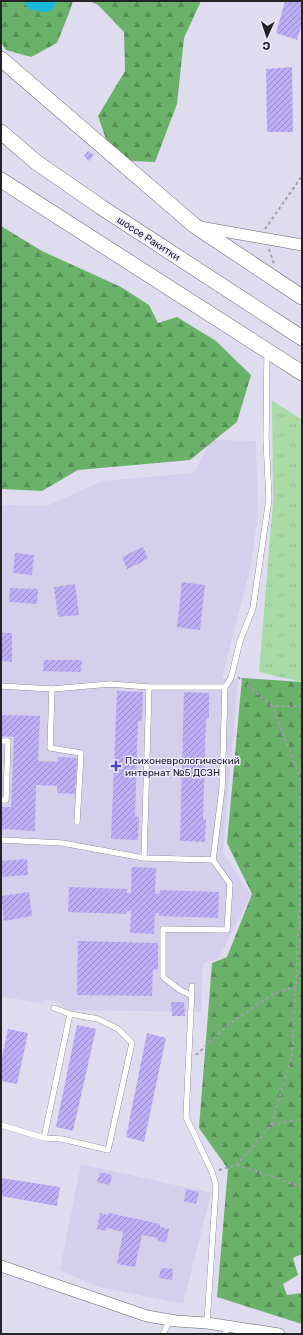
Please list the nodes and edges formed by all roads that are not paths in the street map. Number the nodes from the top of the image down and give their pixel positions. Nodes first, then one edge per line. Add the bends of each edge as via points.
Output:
1 (1, 59) edge
2 (1, 132) edge
3 (1, 180) edge
4 (1, 186) edge
5 (16, 191) junction
6 (195, 226) junction
7 (302, 245) edge
8 (302, 297) edge
9 (302, 338) edge
10 (267, 351) junction
11 (302, 373) edge
12 (1, 686) edge
13 (149, 687) junction
14 (225, 687) junction
15 (52, 688) junction
16 (1, 741) edge
17 (1, 800) edge
18 (77, 822) dead end
19 (1, 840) edge
20 (144, 858) junction
21 (213, 860) junction
22 (192, 986) dead end
23 (191, 995) junction
24 (54, 1008) dead end
25 (70, 1014) junction
26 (1, 1125) edge
27 (44, 1138) junction
28 (1, 1266) edge
29 (170, 1320) junction
30 (207, 1323) junction
31 (226, 1330) edge
32 (163, 1334) edge
33 (279, 1334) edge

1 - 6 street
2 - 9 street, шоссе Ракитки via 36,162 101,207
3 - 5 street
4 - 5 street
5 - 10 street
6 - 7 street
6 - 8 street
10 - 11 street
10 - 14 lane via 266,438 269,499 253,608 240,641 231,678
12 - 15 lane
13 - 14 lane
13 - 15 lane via 110,684
13 - 20 lane
14 - 21 lane via 222,788
15 - 18 lane via 50,748 81,753
16 - 17 lane via 8,741 6,800
19 - 20 lane via 62,843
20 - 21 lane
21 - 23 lane via 230,884 227,930 163,929 163,977
22 - 23 lane
23 - 30 lane via 186,1117 216,1186
24 - 25 lane
25 - 27 lane
25 - 27 lane via 98,1019 118,1029 132,1043 108,1150
26 - 27 lane
28 - 29 street via 147,1316
29 - 30 street
29 - 32 lane
30 - 31 street
31 - 33 street

